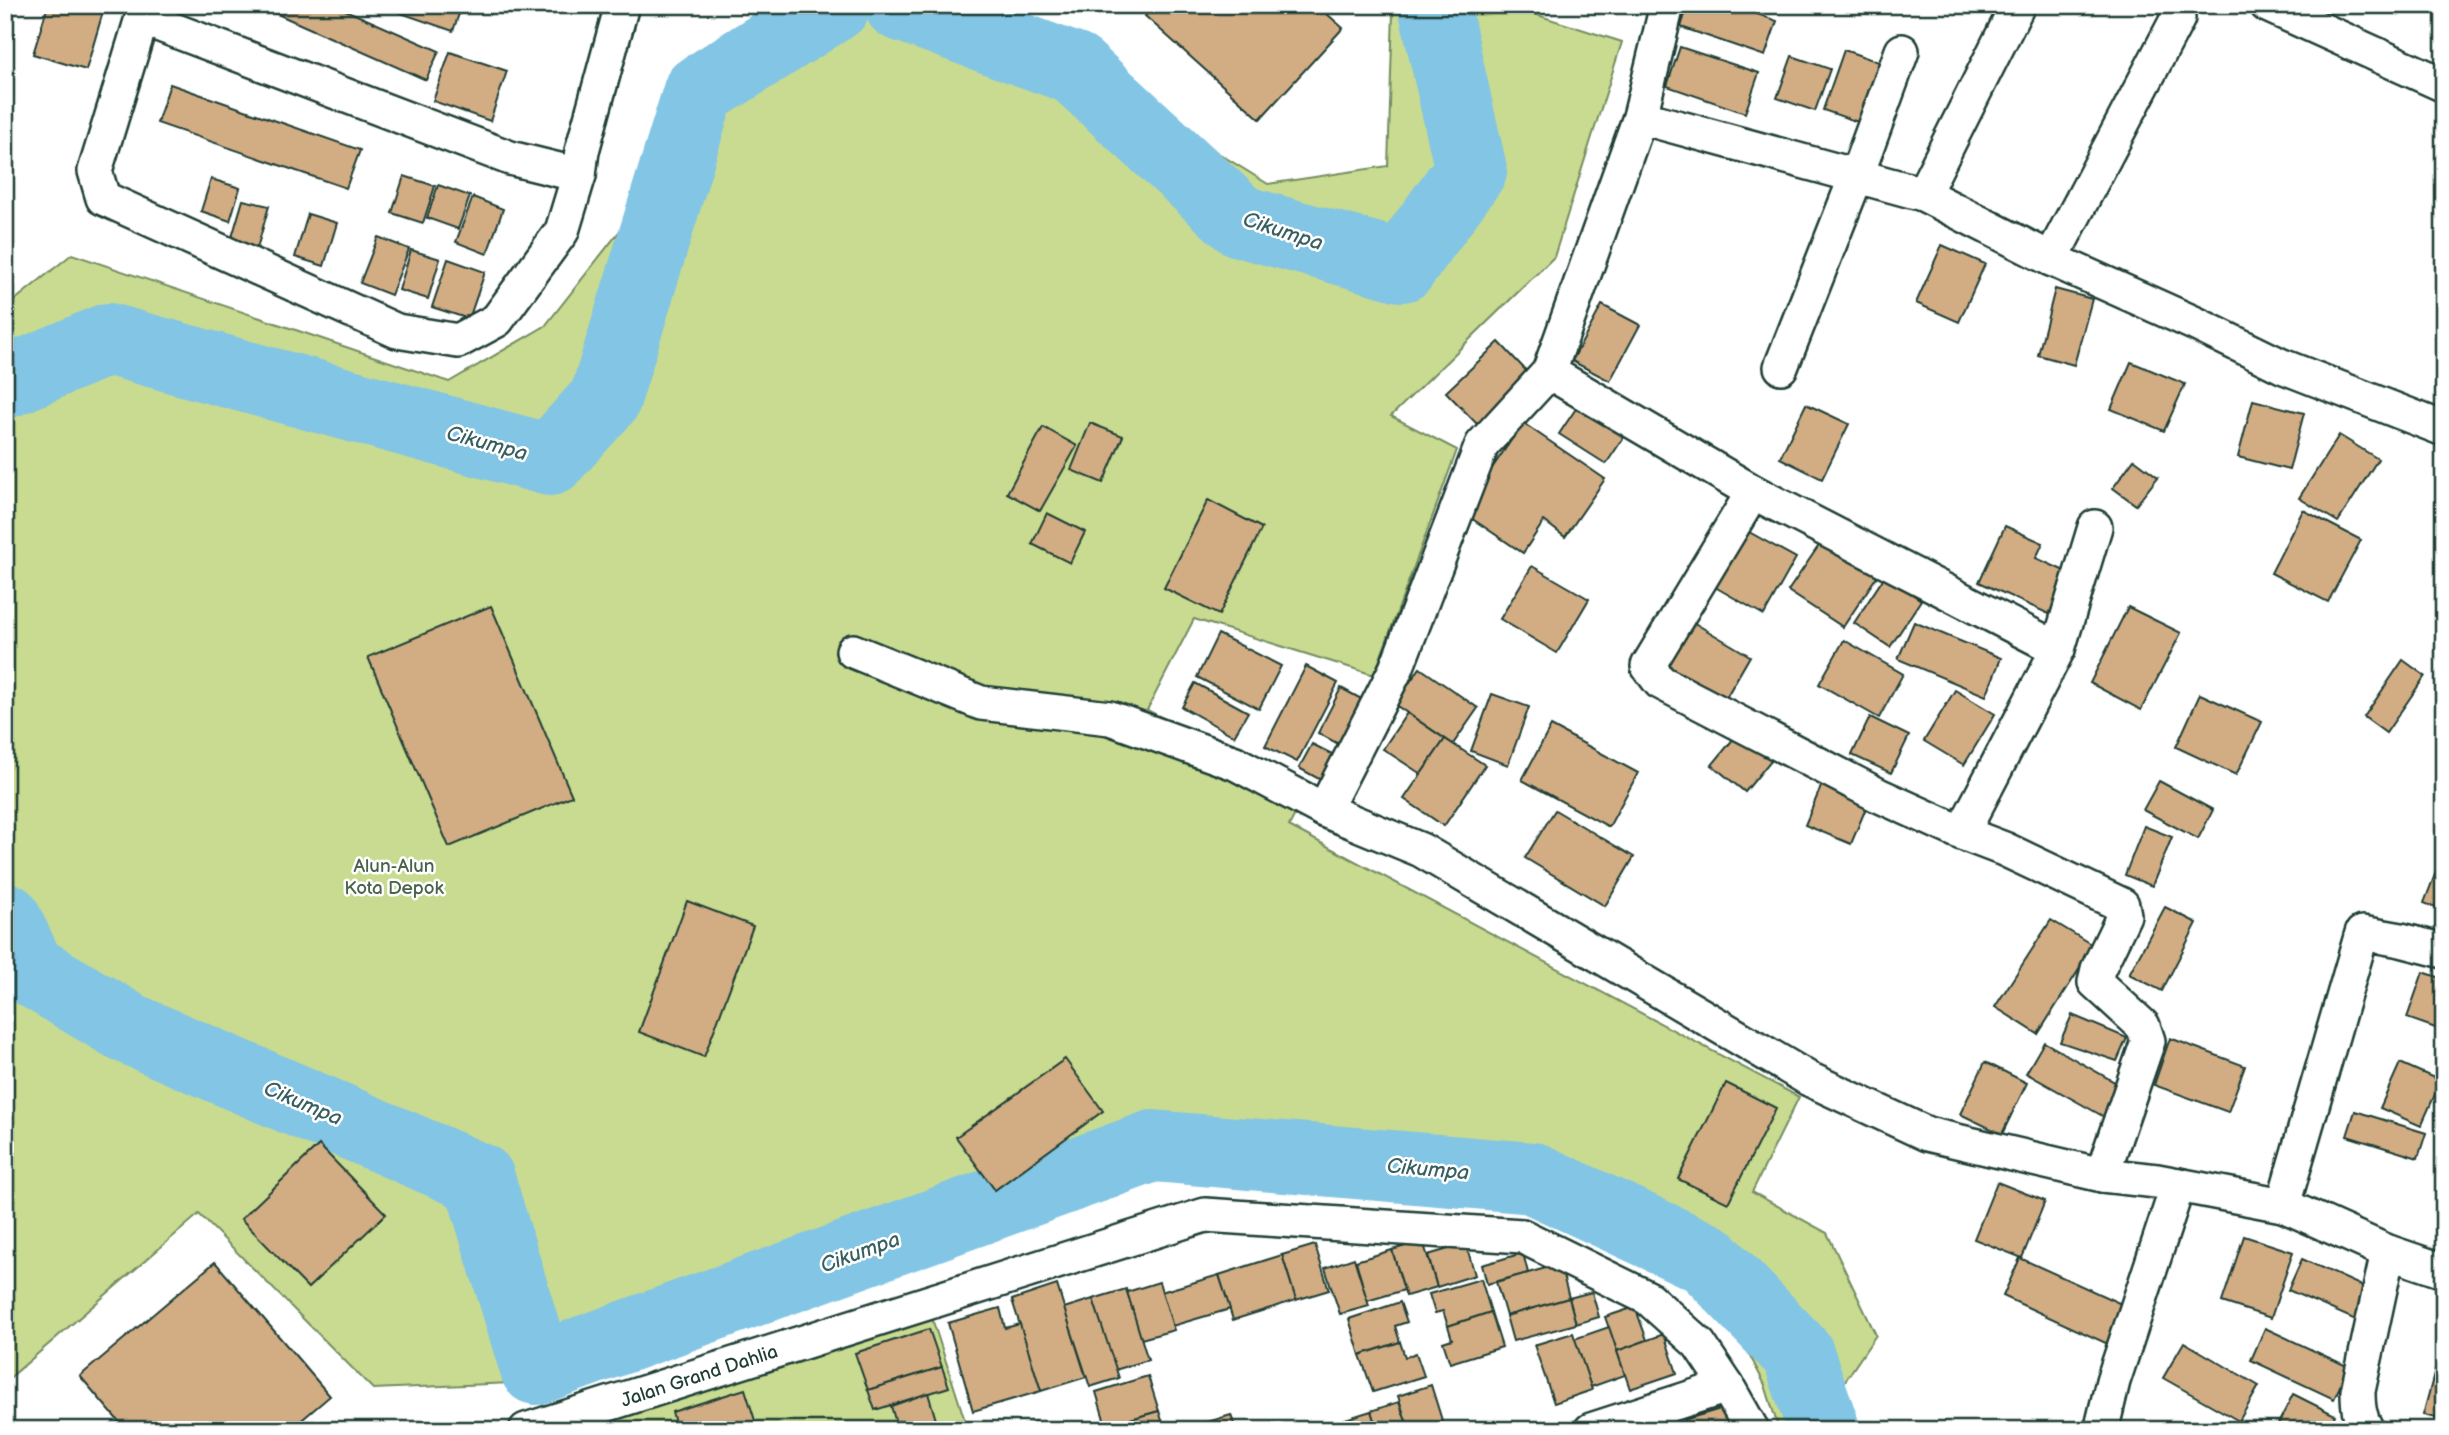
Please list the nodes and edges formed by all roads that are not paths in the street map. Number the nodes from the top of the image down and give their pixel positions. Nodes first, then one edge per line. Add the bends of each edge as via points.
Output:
1 (1667, 5) edge
2 (2018, 5) edge
3 (2267, 5) edge
4 (620, 6) edge
5 (144, 12) edge
6 (2178, 18) dead end
7 (1902, 51) dead end
8 (2444, 85) edge
9 (1640, 117) junction
10 (579, 175) junction
11 (1856, 177) junction
12 (1923, 194) junction
13 (2050, 258) junction
14 (1781, 368) dead end
15 (1549, 372) junction
16 (2444, 429) edge
17 (1753, 492) junction
18 (2095, 527) dead end
19 (2059, 649) junction
20 (853, 652) dead end
21 (1324, 810) junction
22 (1962, 833) junction
23 (2444, 951) edge
24 (2102, 1175) junction
25 (2178, 1185) junction
26 (2283, 1205) junction
27 (2388, 1252) junction
28 (2444, 1271) edge
29 (1727, 1386) junction
30 (526, 1430) edge
31 (1591, 1430) edge
32 (1752, 1430) edge
33 (2104, 1430) edge
34 (2367, 1430) edge

1 - 9 street
2 - 12 street
3 - 8 street
4 - 10 street
5 - 10 street via 510,158
5 - 10 street via 95,171 103,198 397,331 458,341 497,320 562,231
6 - 13 street
7 - 11 street
9 - 11 street
9 - 15 street
11 - 12 street
11 - 14 street
12 - 13 street
13 - 16 street via 2282,366
15 - 17 street
15 - 21 street via 1482,445 1396,669
17 - 19 street
17 - 22 street via 1648,666 1660,682 1878,795
18 - 19 street
19 - 22 street
20 - 21 street via 981,703 1110,718 1235,763
21 - 24 street via 1421,850 1821,1084 1927,1134
22 - 24 street via 2122,905 2124,915 2095,982 2143,1026 2148,1041
23 - 26 street via 2362,933
24 - 25 street
25 - 26 street
25 - 33 street via 2113,1381
26 - 27 street
27 - 28 street
27 - 34 street via 2358,1391 2358,1408
29 - 30 street, Jalan Grand Dahlia via 1699,1344 1648,1298 1522,1236 1205,1215
29 - 31 street
29 - 32 street, Jalan Grand Dahlia

